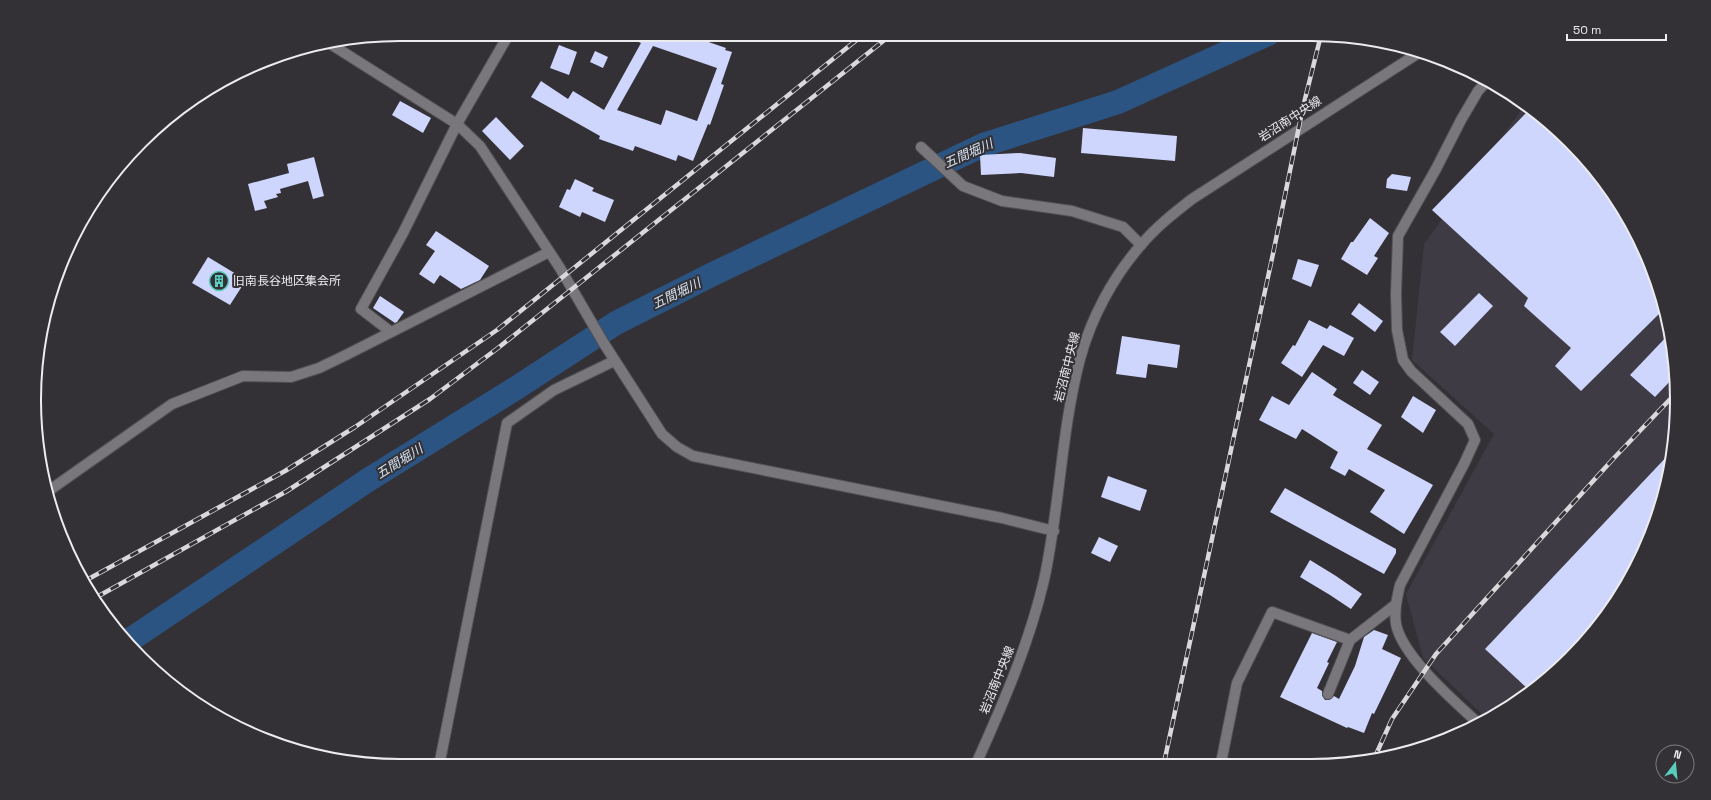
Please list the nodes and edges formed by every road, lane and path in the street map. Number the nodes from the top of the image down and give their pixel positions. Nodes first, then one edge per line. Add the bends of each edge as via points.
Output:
1 (505, 41) edge
2 (335, 47) edge
3 (1414, 56) edge
4 (1483, 85) edge
5 (458, 124) junction
6 (921, 147) dead end
7 (1141, 245) junction
8 (550, 252) junction
9 (391, 332) junction
10 (614, 361) junction
11 (52, 488) edge
12 (1054, 531) junction
13 (1395, 605) junction
14 (1350, 640) junction
15 (1328, 694) dead end
16 (1474, 720) edge
17 (440, 759) edge
18 (978, 759) edge
19 (1222, 759) edge

1 - 5 street
2 - 5 street
3 - 7 street, 岩沼南中央線 via 1192,199 1162,222
4 - 13 street via 1461,120 1398,236 1397,330 1403,360 1411,371 1468,424 1474,440 1464,464 1400,585
5 - 8 street via 480,146
5 - 9 street via 361,309
6 - 7 street via 963,186 1002,200 1072,211 1124,227
7 - 12 street, 岩沼南中央線 via 1102,303 1080,359 1071,405
8 - 9 street
8 - 10 street
9 - 11 street via 326,364 290,377 243,376 172,404
10 - 12 street via 662,434 677,448 693,456 994,516
10 - 17 street via 554,390 507,423
12 - 18 street, 岩沼南中央線 via 1029,635
13 - 14 street
13 - 16 street via 1396,625 1407,648 1437,684
14 - 15 street
14 - 19 street via 1272,612 1237,683

